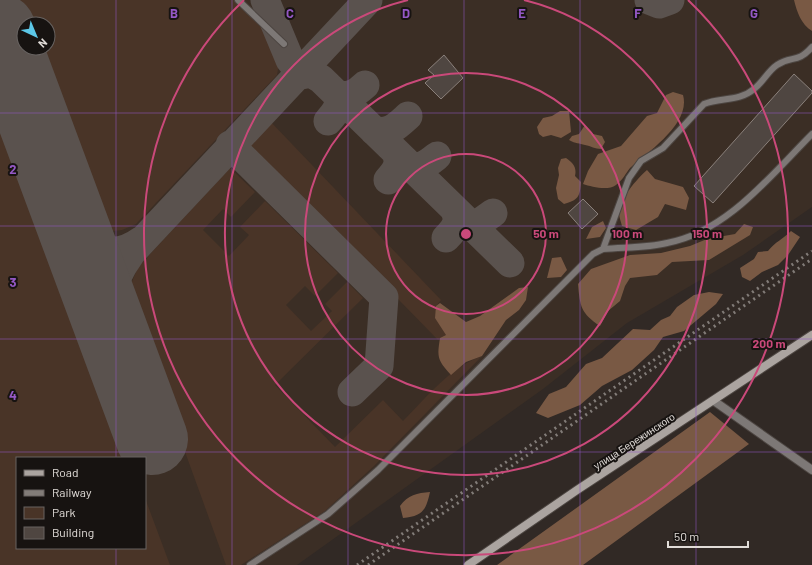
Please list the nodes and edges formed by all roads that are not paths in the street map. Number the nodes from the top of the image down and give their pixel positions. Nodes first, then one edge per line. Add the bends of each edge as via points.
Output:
1 (238, 0) edge
2 (284, 44) dead end
3 (812, 47) edge
4 (812, 134) edge
5 (603, 248) junction
6 (812, 335) edge
7 (714, 401) junction
8 (812, 470) edge
9 (250, 565) edge
10 (468, 565) edge

1 - 2 lane
3 - 5 lane via 799,59 776,65 754,90 730,100 709,101 704,104 663,148 641,161 629,178
4 - 5 lane via 726,217 701,232 668,244
5 - 9 lane via 593,254 378,470 328,514
6 - 7 main road, улица Бережинского
7 - 8 street
7 - 10 main road, улица Бережинского

